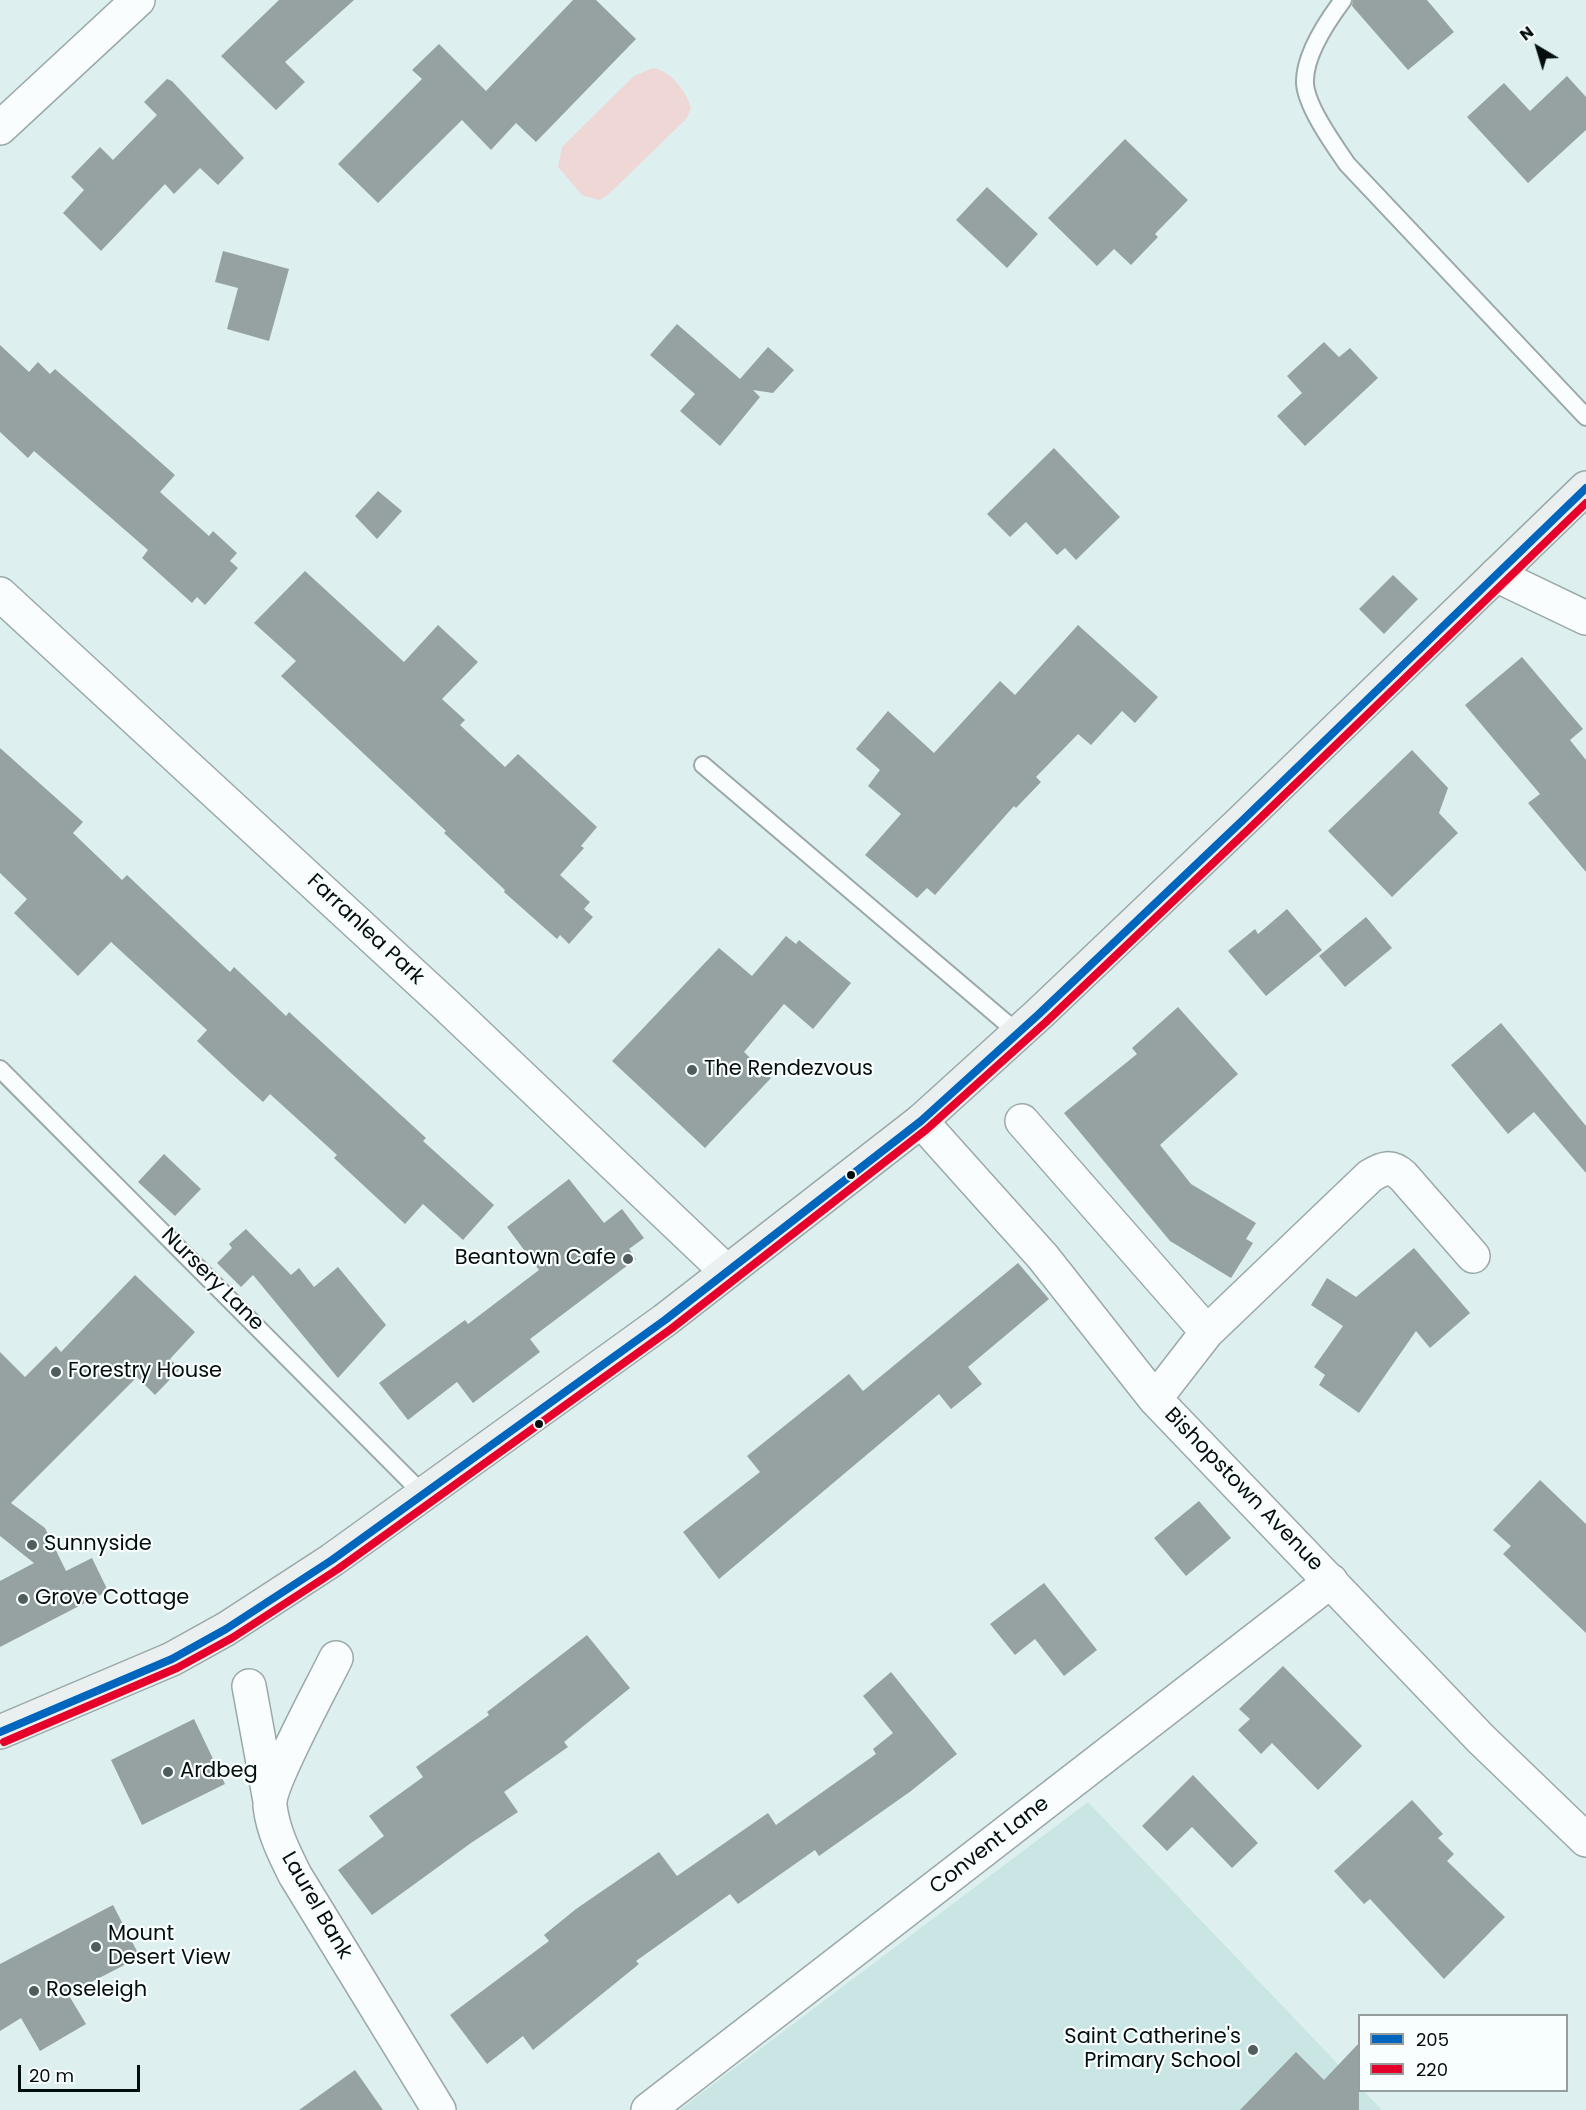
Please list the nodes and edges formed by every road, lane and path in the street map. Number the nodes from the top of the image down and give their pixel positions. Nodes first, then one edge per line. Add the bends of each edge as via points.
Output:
1 (138, 0) edge
2 (1343, 0) edge
3 (1, 127) edge
4 (1586, 417) edge
5 (1586, 488) edge
6 (1496, 575) junction
7 (0, 594) edge
8 (1586, 618) edge
9 (703, 765) dead end
10 (1018, 1033) junction
11 (0, 1069) edge
12 (921, 1121) junction
13 (1022, 1121) dead end
14 (1473, 1256) dead end
15 (726, 1271) junction
16 (1207, 1332) junction
17 (1155, 1399) junction
18 (422, 1493) junction
19 (1331, 1581) junction
20 (336, 1658) dead end
21 (249, 1686) dead end
22 (0, 1732) edge
23 (270, 1803) junction
24 (1586, 1840) edge
25 (439, 2110) edge
26 (648, 2110) edge

1 - 3 street
2 - 4 lane via 1313,50 1305,83 1318,120 1347,164
5 - 6 main road
6 - 8 street
6 - 10 main road
7 - 15 street, Farranlea Park via 445,1004
9 - 10 lane
10 - 12 main road
11 - 18 lane, Nursery Lane
12 - 15 main road
12 - 17 street, Bishopstown Avenue via 1043,1257
13 - 16 street
14 - 16 street via 1403,1176 1395,1169 1383,1168 1370,1176
15 - 18 main road via 665,1320
16 - 17 street
17 - 19 street, Bishopstown Avenue
18 - 22 main road via 332,1560 226,1629 172,1659
19 - 24 street, Bishopstown Avenue via 1482,1739
19 - 26 street, Convent Lane
20 - 23 street, Laurel Bank via 281,1770
21 - 23 street
23 - 25 street, Laurel Bank via 277,1838 295,1875

